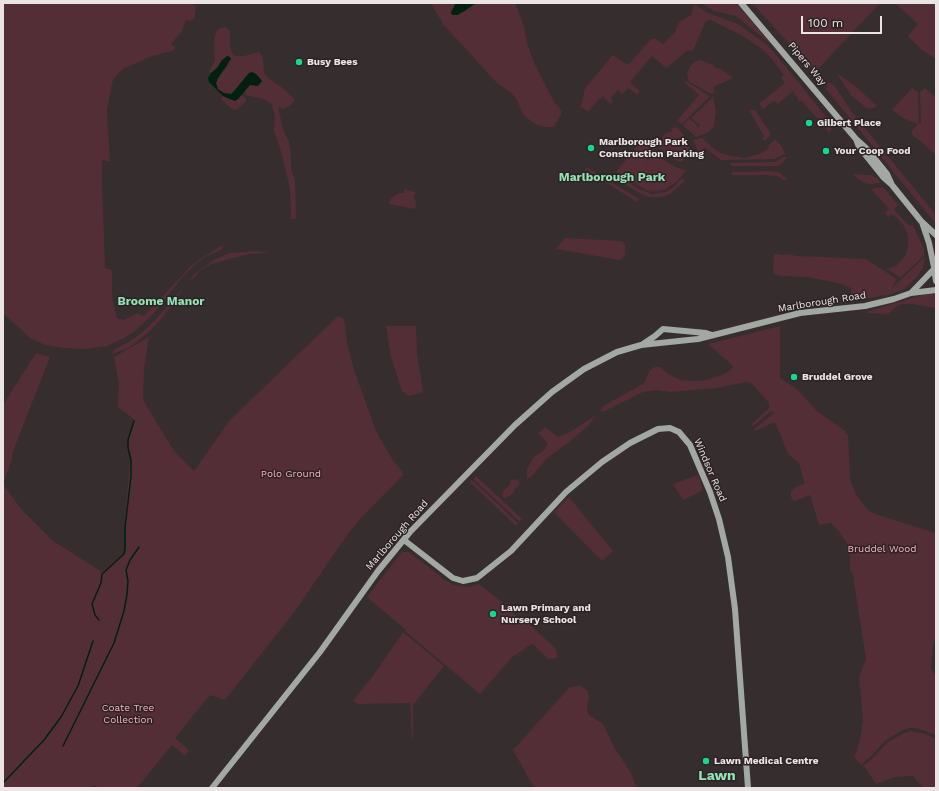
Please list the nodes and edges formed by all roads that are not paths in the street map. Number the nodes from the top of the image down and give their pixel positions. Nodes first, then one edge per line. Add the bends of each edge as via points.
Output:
1 (741, 3) edge
2 (921, 221) junction
3 (936, 235) edge
4 (934, 267) edge
5 (936, 281) edge
6 (936, 290) edge
7 (911, 293) junction
8 (668, 330) junction
9 (658, 334) junction
10 (712, 334) junction
11 (666, 342) junction
12 (641, 345) junction
13 (404, 540) junction
14 (212, 788) edge
15 (748, 788) edge

1 - 2 main road, Pipers Way
2 - 3 main road, Pipers Way
2 - 4 main road, Pipers Way
4 - 5 main road, Pipers Way
4 - 7 main road, Marlborough Road
6 - 7 main road, Marlborough Road
7 - 10 main road, Marlborough Road via 876,304 800,313
8 - 9 main road via 661,330
8 - 10 main road, Marlborough Road
8 - 11 main road via 672,336
9 - 11 main road via 660,340
9 - 12 main road, Marlborough Road
10 - 11 main road, Marlborough Road via 698,339
11 - 12 main road, Marlborough Road
12 - 13 main road, Marlborough Road via 593,363 544,399 496,443
13 - 14 main road, Marlborough Road via 378,571 314,660
13 - 15 main road, Windsor Road via 453,578 463,581 477,578 506,555 566,492 602,462 630,443 658,429 670,428 679,432 690,445 710,492 728,557 735,609

